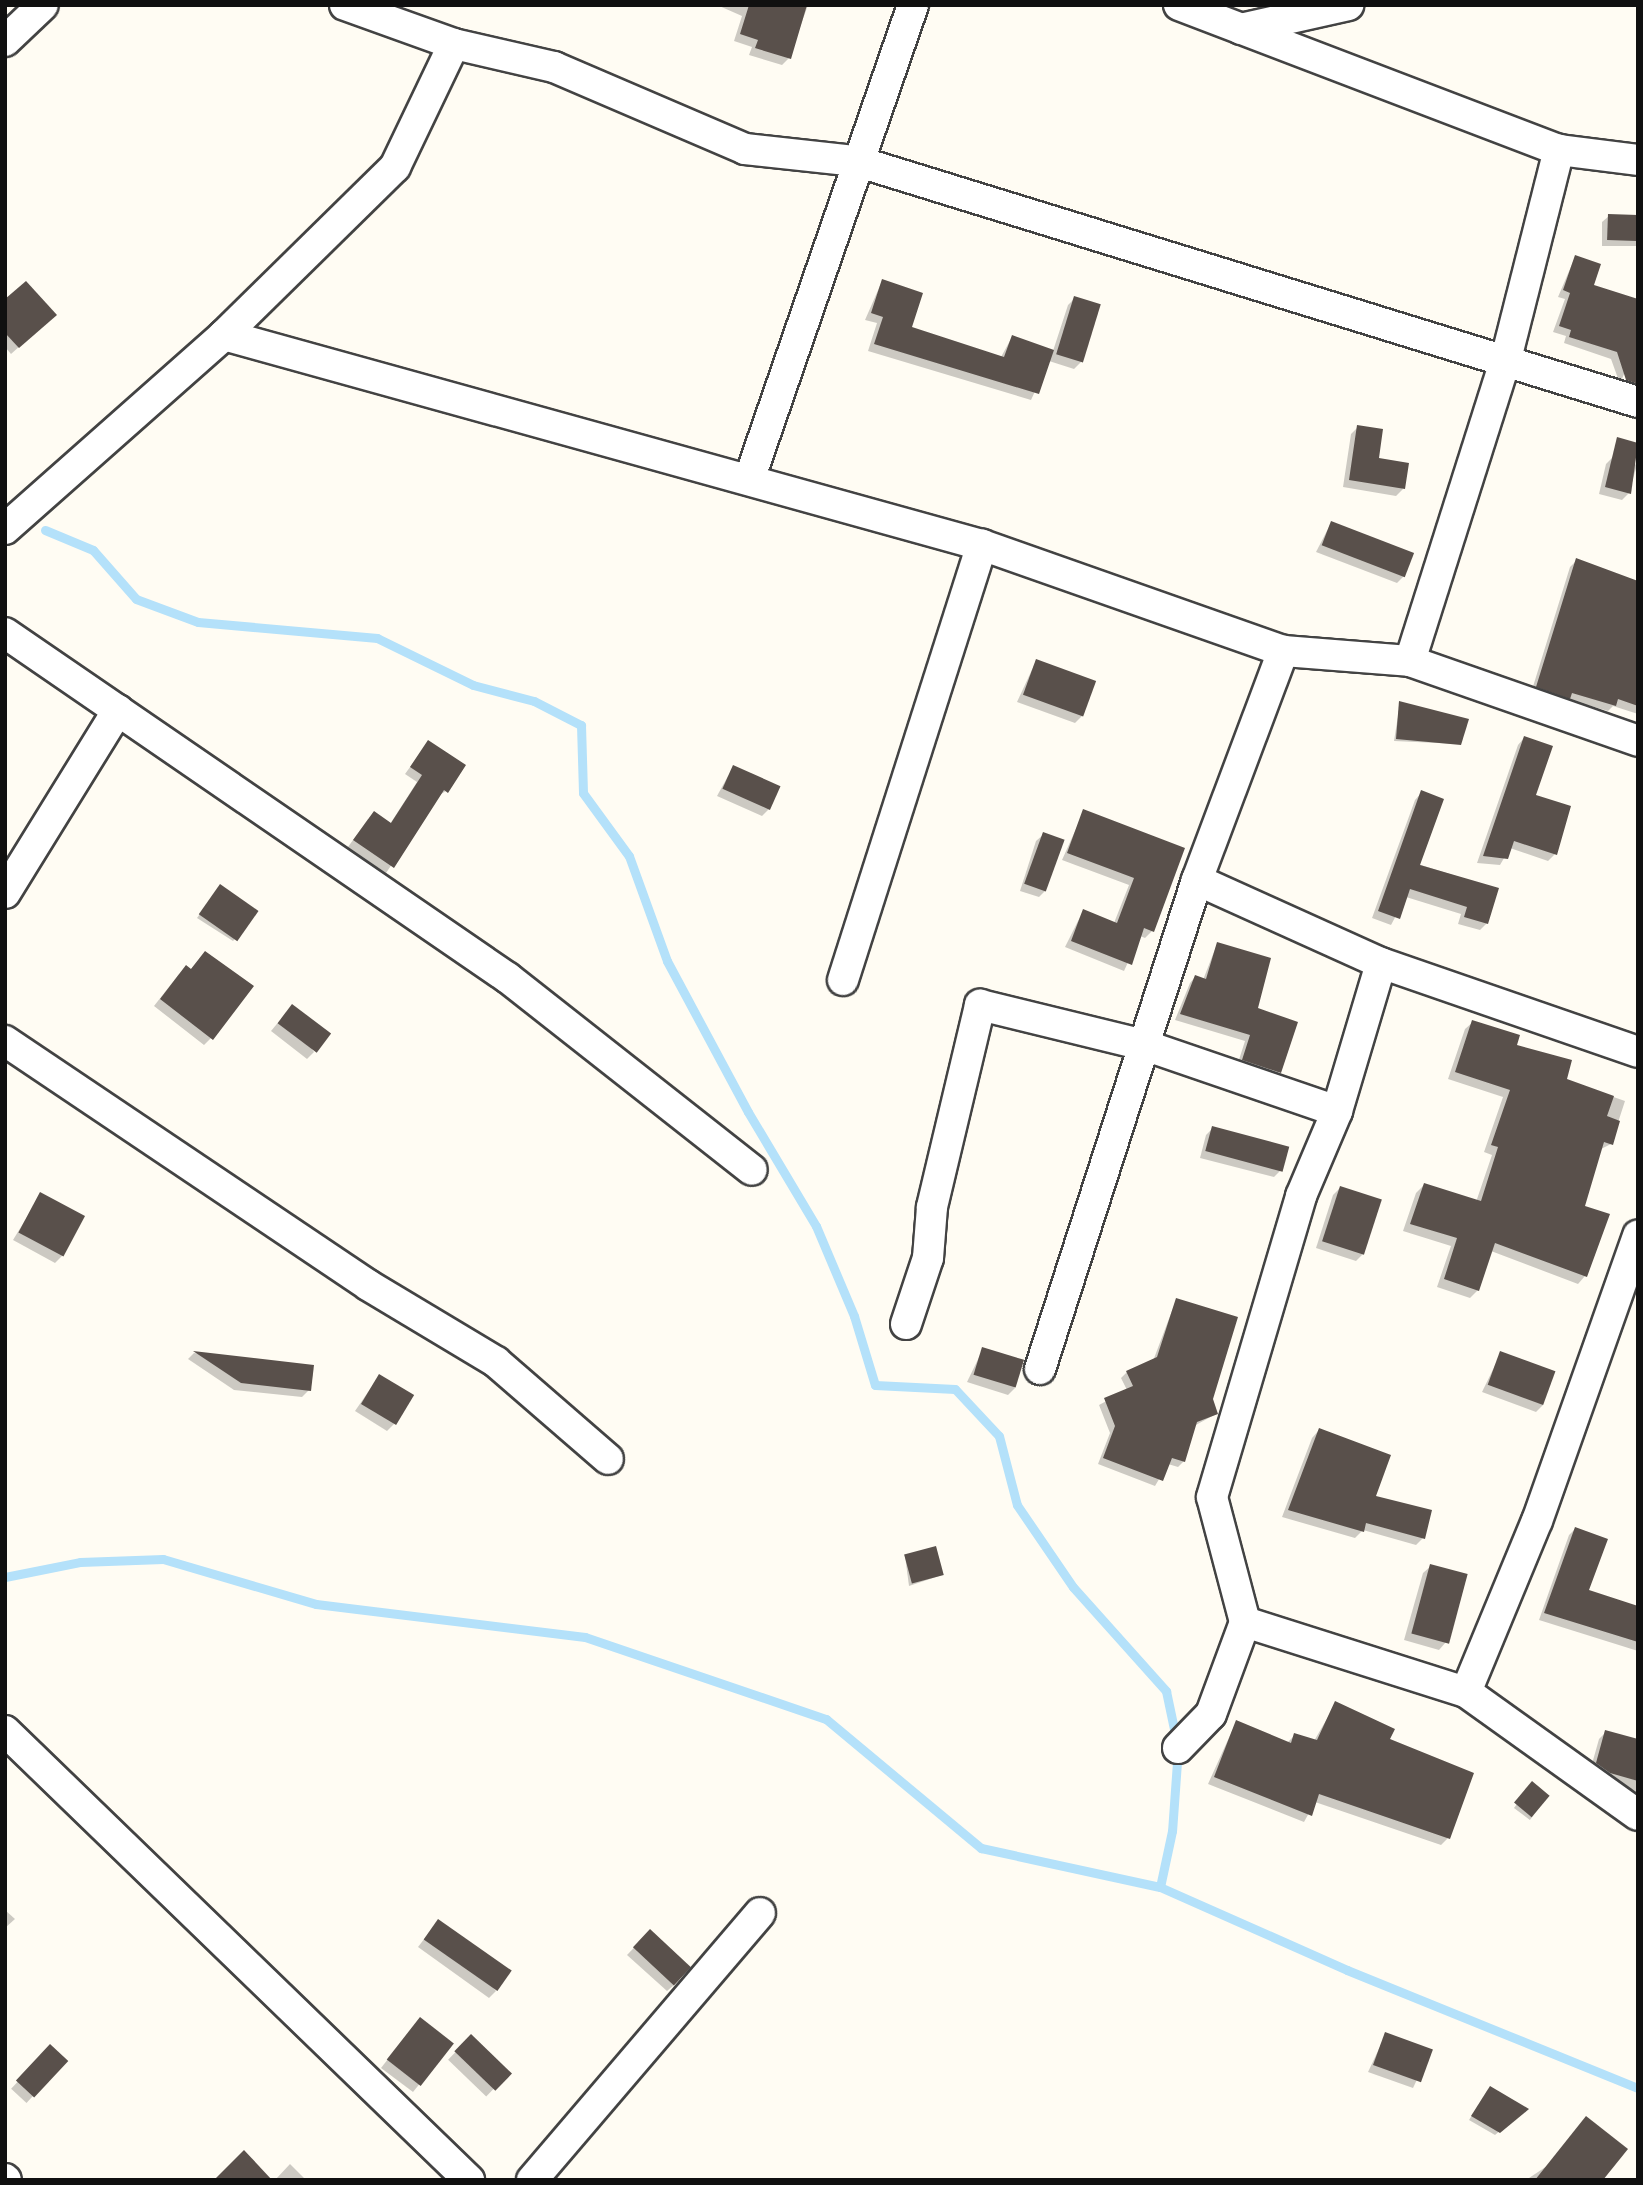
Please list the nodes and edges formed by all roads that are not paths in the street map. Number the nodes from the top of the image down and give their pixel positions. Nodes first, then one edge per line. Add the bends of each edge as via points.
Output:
1 (43, 5) edge
2 (345, 5) edge
3 (913, 5) edge
4 (1179, 5) edge
5 (1348, 5) edge
6 (1241, 29) junction
7 (5, 41) edge
8 (454, 44) junction
9 (1559, 150) junction
10 (1638, 160) edge
11 (856, 161) junction
12 (224, 335) junction
13 (1506, 359) junction
14 (1638, 402) edge
15 (749, 480) junction
16 (5, 529) edge
17 (982, 545) junction
18 (5, 632) edge
19 (1283, 652) junction
20 (1410, 661) junction
21 (118, 710) junction
22 (1638, 741) edge
23 (1197, 880) junction
24 (5, 893) edge
25 (1381, 963) junction
26 (843, 980) dead end
27 (5, 1041) edge
28 (1144, 1045) junction
29 (1638, 1052) edge
30 (1336, 1111) junction
31 (752, 1170) dead end
32 (1638, 1235) edge
33 (906, 1324) dead end
34 (1040, 1369) dead end
35 (608, 1459) dead end
36 (1245, 1622) junction
37 (1466, 1692) junction
38 (5, 1731) edge
39 (1178, 1748) dead end
40 (1638, 1815) edge
41 (760, 1913) dead end
42 (469, 2180) edge
43 (532, 2180) edge

1 - 7 street
2 - 8 street
3 - 11 street
4 - 6 street
5 - 6 street
6 - 9 street
8 - 11 street via 554,67 745,149
8 - 12 street via 395,167
9 - 10 street
9 - 13 street
11 - 13 street
11 - 15 street
12 - 15 street
12 - 16 street
13 - 14 street
13 - 20 street
15 - 17 street
17 - 19 street
17 - 26 street
18 - 21 street
19 - 20 street
19 - 23 street
20 - 22 street
21 - 24 street
21 - 31 street via 508,978
23 - 25 street
23 - 28 street
25 - 29 street
25 - 30 street
27 - 35 street via 368,1285 496,1362
28 - 30 street
28 - 33 street via 980,1004 932,1207 928,1258
28 - 34 street
30 - 36 street via 1301,1195 1212,1497
32 - 37 street via 1546,1497
36 - 37 street
36 - 39 street via 1211,1714
37 - 40 street
38 - 42 street
41 - 43 street

